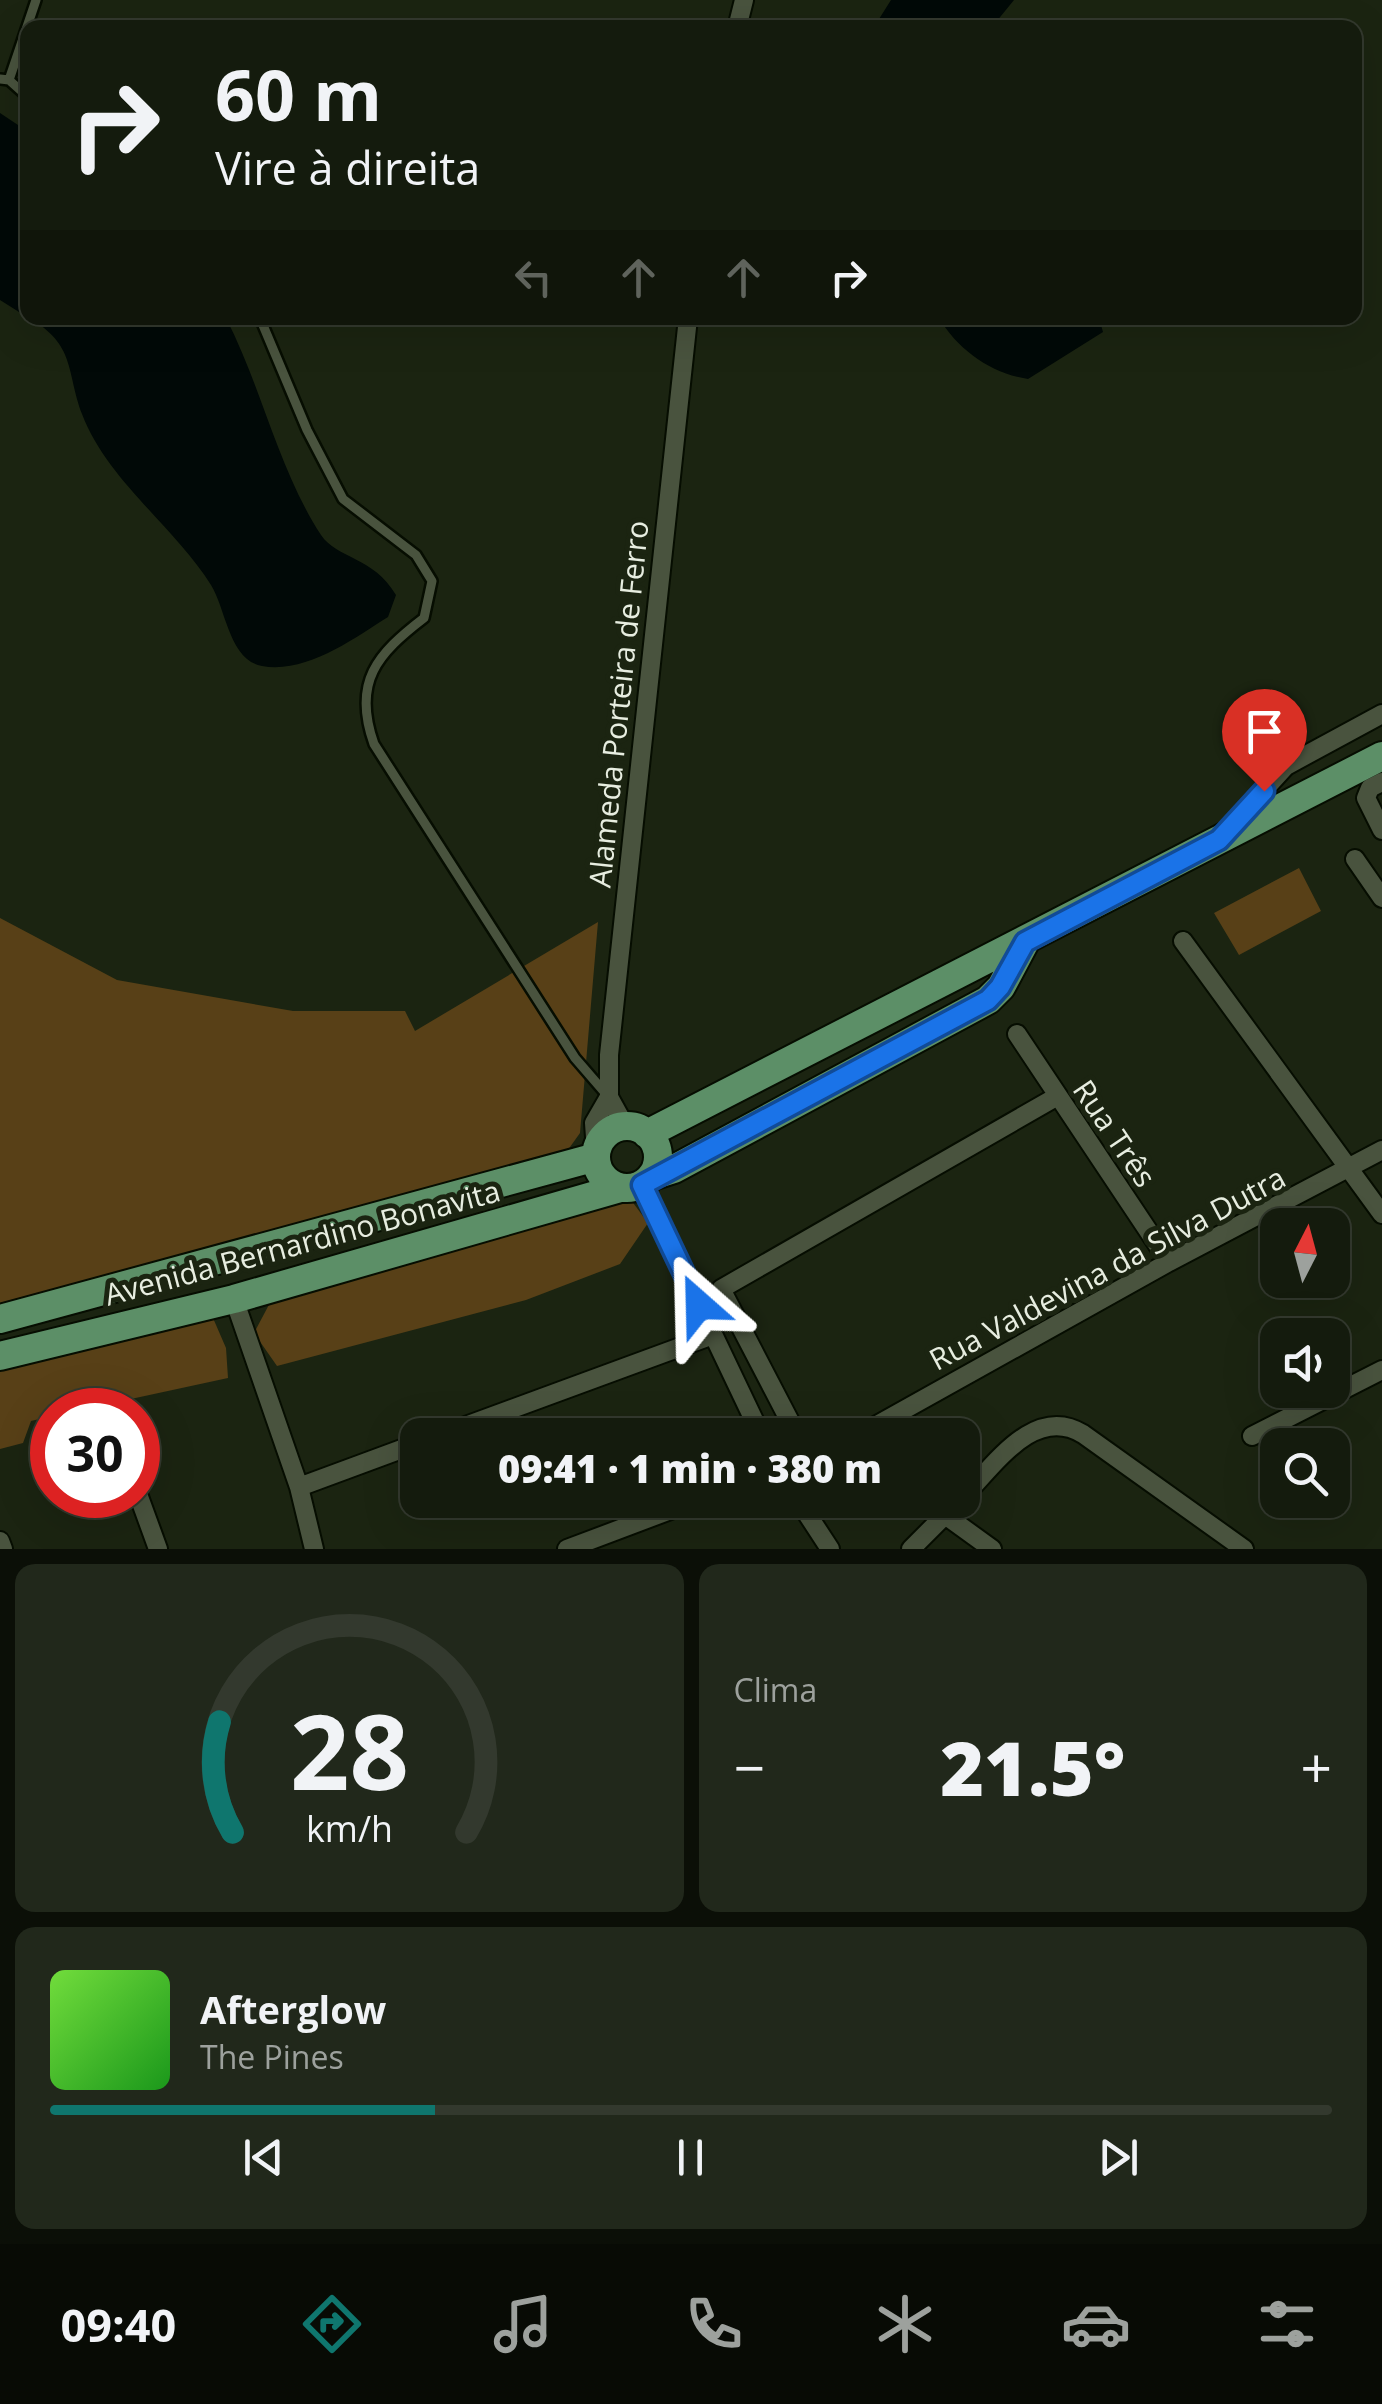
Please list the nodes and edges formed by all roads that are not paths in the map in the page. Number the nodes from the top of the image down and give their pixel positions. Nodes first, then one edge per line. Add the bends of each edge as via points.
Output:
1 (20, 40) edge
2 (4, 80) edge
3 (263, 325) edge
4 (687, 325) edge
5 (1382, 714) edge
6 (1382, 756) edge
7 (1382, 782) edge
8 (1377, 822) edge
9 (1219, 840) junction
10 (1355, 859) dead end
11 (1382, 898) edge
12 (1182, 941) dead end
13 (1025, 942) junction
14 (1016, 1034) dead end
15 (793, 1056) junction
16 (812, 1095) junction
17 (609, 1097) junction
18 (1056, 1097) junction
19 (636, 1130) junction
20 (1382, 1150) edge
21 (596, 1155) junction
22 (1350, 1168) junction
23 (638, 1183) junction
24 (1382, 1214) edge
25 (1169, 1262) junction
26 (234, 1300) junction
27 (0, 1319) edge
28 (713, 1335) junction
29 (0, 1356) edge
30 (1382, 1370) edge
31 (486, 1418) edge
32 (753, 1418) edge
33 (788, 1418) edge
34 (889, 1418) edge
35 (1252, 1436) dead end
36 (400, 1451) edge
37 (980, 1480) edge
38 (300, 1487) junction
39 (147, 1518) edge
40 (649, 1518) edge
41 (810, 1518) edge
42 (942, 1518) edge
43 (949, 1518) edge
44 (0, 1541) edge
45 (3, 1549) edge
46 (158, 1549) edge
47 (314, 1549) edge
48 (567, 1549) edge
49 (830, 1549) edge
50 (910, 1549) edge
51 (992, 1549) edge
52 (1244, 1549) edge

1 - 2 lane
3 - 17 lane via 344,500 416,555 432,581 424,618 386,648 372,673 365,701 374,744 574,1058
4 - 17 street, Alameda Porteira de Ferro via 613,1006
5 - 9 street via 1286,766
6 - 9 main road, Avenida Bernardino Bonavita
7 - 8 street via 1367,793
9 - 13 main road, Avenida Bernardino Bonavita
10 - 11 street
12 - 22 street
13 - 15 main road, Avenida Bernardino Bonavita
13 - 16 main road, Avenida Bernardino Bonavita via 988,1000
14 - 18 street, Rua Três
15 - 16 main road
15 - 19 main road, Avenida Bernardino Bonavita
16 - 23 main road, Avenida Bernardino Bonavita
17 - 19 street
17 - 21 street, Alameda Porteira de Ferro via 594,1123
18 - 25 street, Rua Três
18 - 33 street via 721,1289
19 - 21 main road, Avenida Bernardino Bonavita via 604,1136
19 - 23 main road via 658,1154
20 - 22 street, Rua Valdevina da Silva Dutra
21 - 23 main road via 602,1177
21 - 27 main road, Avenida Bernardino Bonavita
22 - 24 street
22 - 25 street, Rua Valdevina da Silva Dutra
23 - 26 main road, Avenida Bernardino Bonavita
23 - 28 street
25 - 34 street, Rua Valdevina da Silva Dutra
26 - 29 main road, Avenida Bernardino Bonavita
26 - 38 street
28 - 31 street
28 - 32 street
30 - 35 street
36 - 38 street
37 - 52 street via 1023,1437 1058,1424 1083,1434
38 - 47 street
39 - 46 street
40 - 48 street
41 - 49 street
42 - 50 street
43 - 51 street
44 - 45 street

